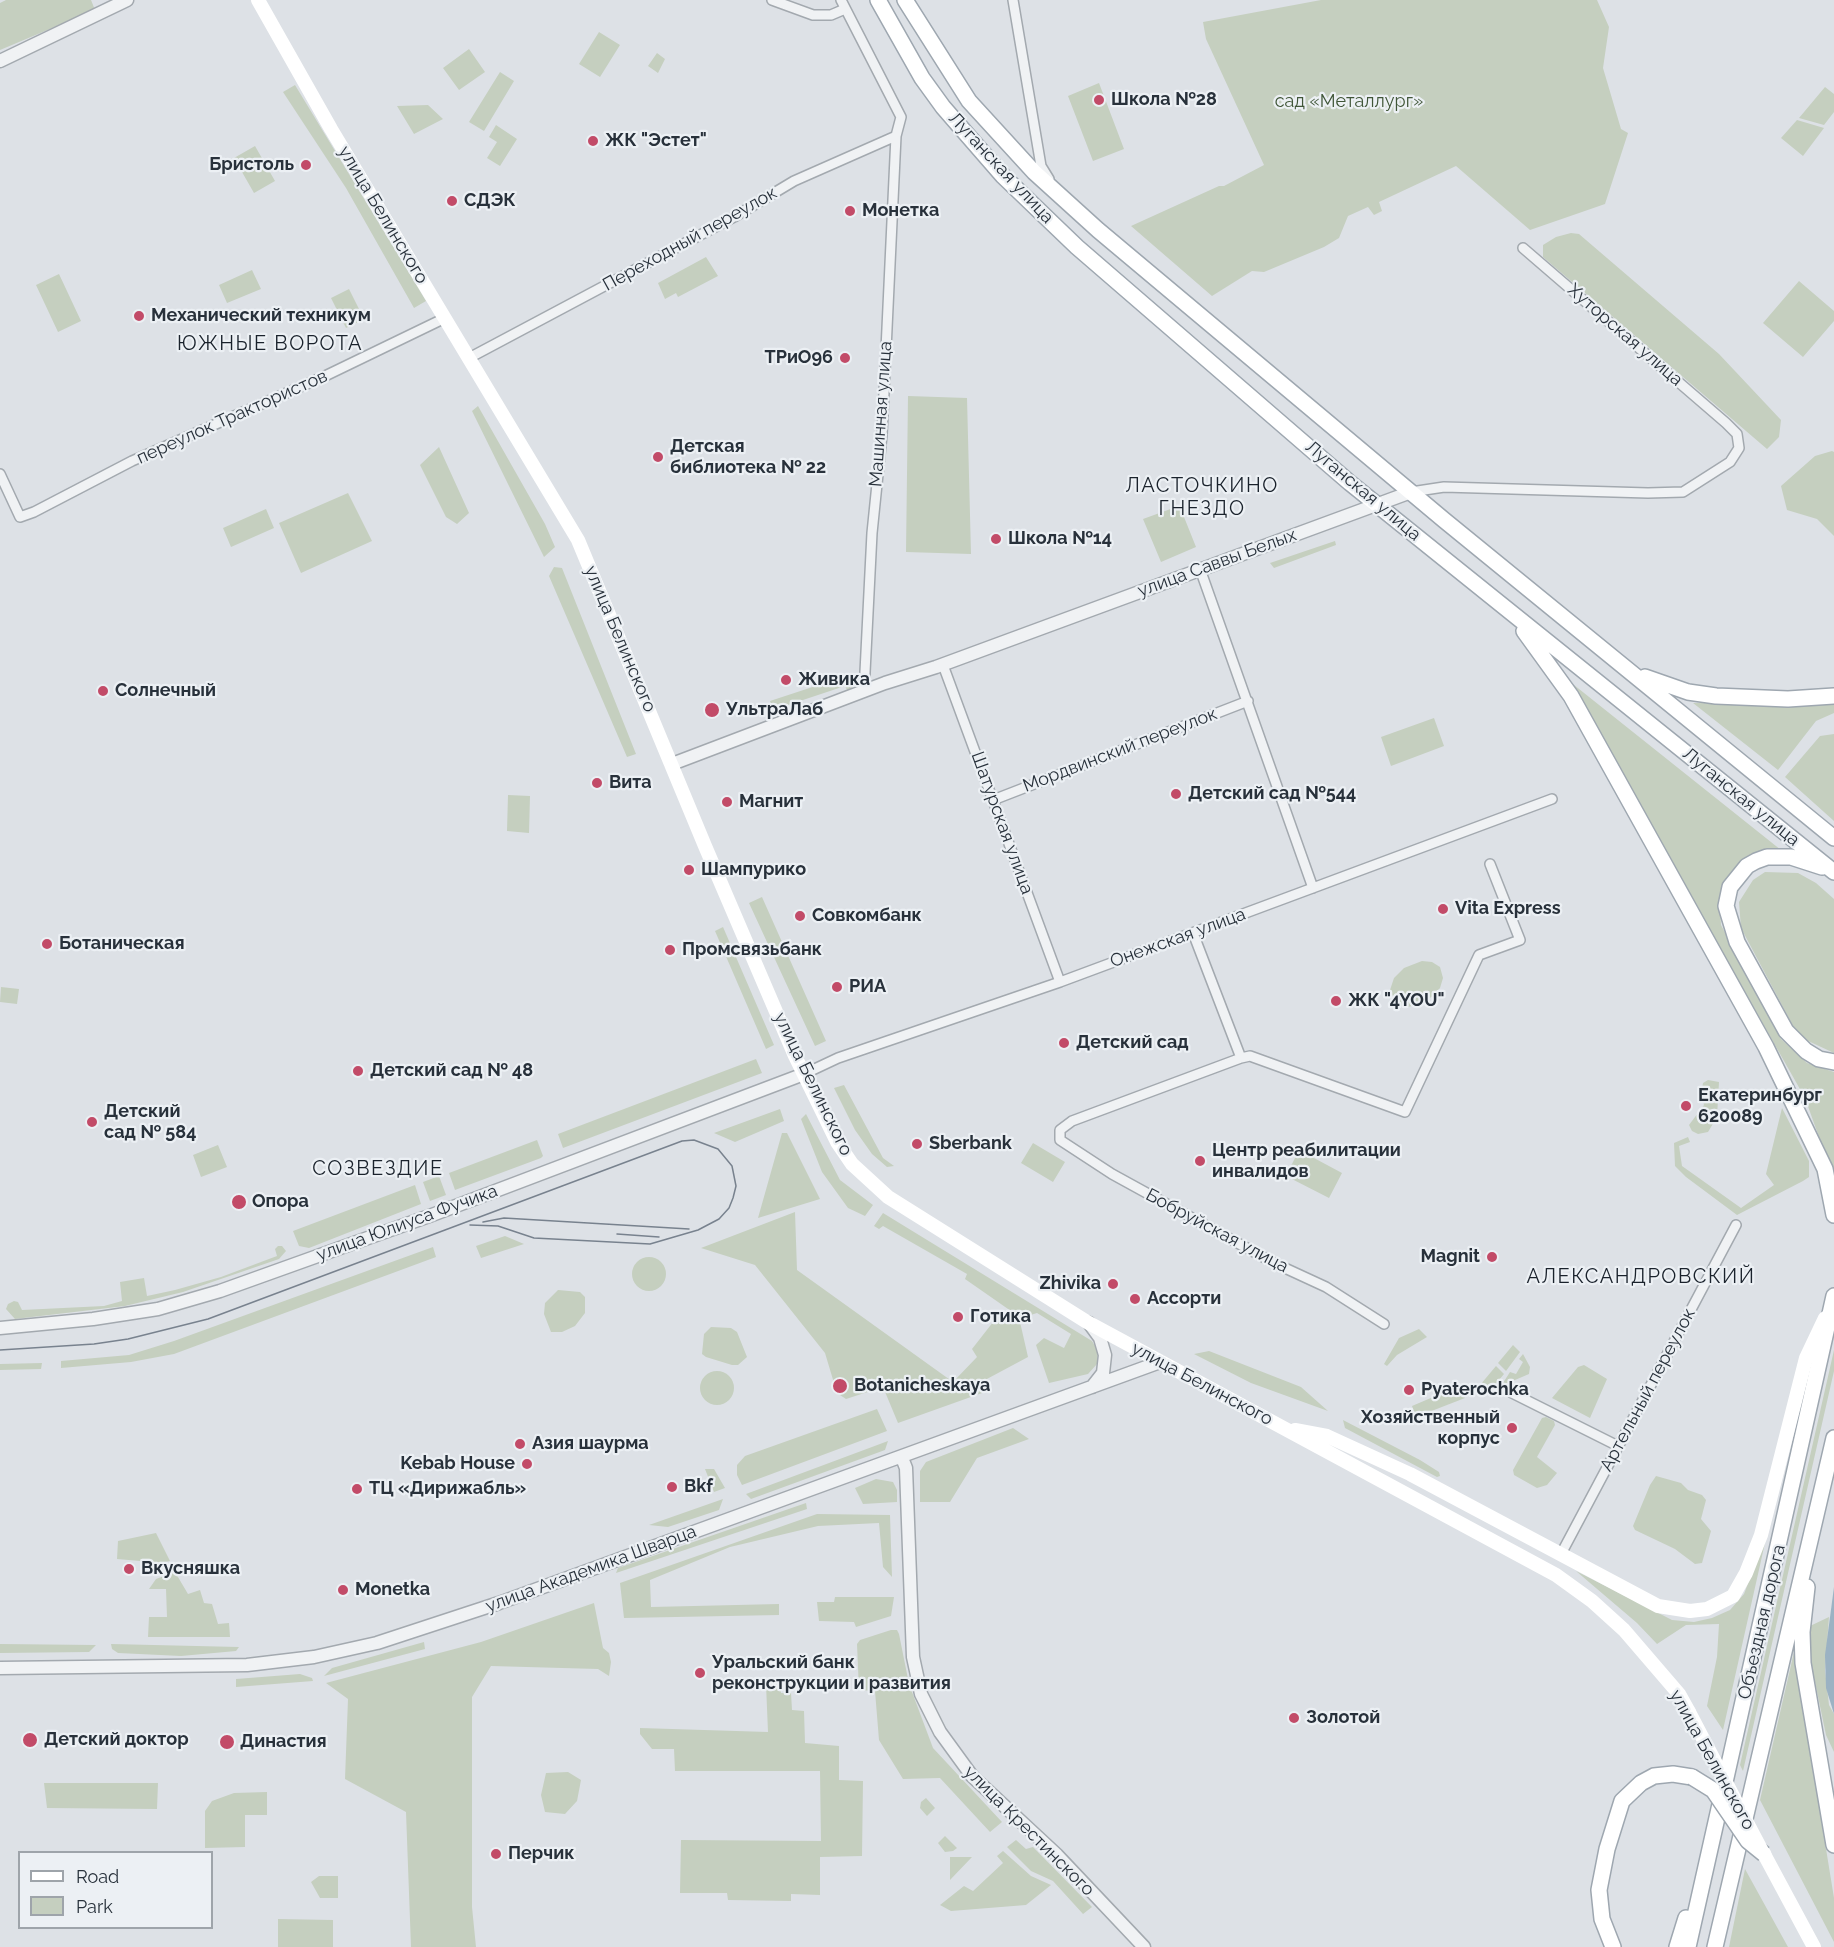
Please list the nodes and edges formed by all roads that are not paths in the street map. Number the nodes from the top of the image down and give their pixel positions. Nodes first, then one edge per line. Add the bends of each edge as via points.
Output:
1 (128, 0) edge
2 (258, 0) edge
3 (772, 0) edge
4 (878, 0) edge
5 (905, 0) edge
6 (1013, 0) edge
7 (843, 4) edge
8 (0, 61) edge
9 (896, 136) junction
10 (1056, 193) junction
11 (1523, 248) dead end
12 (445, 318) junction
13 (469, 358) junction
14 (1726, 423) joint
15 (0, 474) edge
16 (1411, 492) junction
17 (1380, 506) junction
18 (1200, 569) junction
19 (1514, 616) junction
20 (1606, 652) junction
21 (943, 665) junction
22 (864, 692) junction
23 (1834, 696) edge
24 (1248, 701) junction
25 (672, 764) junction
26 (1552, 799) dead end
27 (993, 800) junction
28 (1834, 838) edge
29 (1490, 864) dead end
30 (1833, 871) edge
31 (1313, 888) junction
32 (1193, 933) junction
33 (1060, 982) junction
34 (1241, 1058) junction
35 (1834, 1062) edge
36 (804, 1074) junction
37 (1834, 1215) edge
38 (1736, 1226) dead end
39 (1833, 1299) edge
40 (1087, 1322) junction
41 (1384, 1324) dead end
42 (0, 1328) edge
43 (1160, 1362) junction
44 (1089, 1390) junction
45 (1512, 1393) dead end
46 (1282, 1427) junction
47 (1834, 1438) edge
48 (1618, 1446) junction
49 (902, 1458) junction
50 (1834, 1475) edge
51 (1818, 1510) junction
52 (1810, 1542) junction
53 (1561, 1554) junction
54 (0, 1668) edge
55 (1834, 1845) edge
56 (1710, 1853) junction
57 (1764, 1854) junction
58 (1144, 1947) edge
59 (1613, 1947) edge
60 (1677, 1947) edge
61 (1688, 1947) edge
62 (1715, 1947) edge
63 (1814, 1947) edge

1 - 8 street
2 - 12 main road, улица Белинского
3 - 7 street via 813,15 831,15
4 - 17 main road, Луганская улица via 943,108 1003,176 1077,247
5 - 10 main road, Луганская улица via 969,101
6 - 10 street via 1041,166
7 - 9 street via 902,117
9 - 13 street, Переходный переулок via 794,181 734,218
9 - 22 street, Машинная улица
10 - 16 main road, Луганская улица
11 - 14 street, Хуторская улица
12 - 13 main road, улица Белинского
12 - 15 street, переулок Трактористов via 325,376 142,456 20,517
13 - 25 main road, улица Белинского via 578,540
14 - 16 street, улица Саввы Белых via 1737,434 1739,448 1730,462 1683,492 1444,487
16 - 17 street, улица Саввы Белых
16 - 20 main road, Луганская улица
17 - 18 street, улица Саввы Белых via 1355,511
17 - 19 main road, Луганская улица
18 - 21 street, улица Саввы Белых
18 - 24 street
19 - 30 main road, Луганская улица
19 - 37 main road via 1571,696 1766,1047 1825,1169
20 - 23 main road via 1640,675 1688,692 1746,698
20 - 28 main road, Луганская улица
21 - 22 street, улица Саввы Белых
21 - 27 street, Шатурская улица
22 - 25 street, улица Саввы Белых
24 - 27 street, Мордвинский переулок
24 - 31 street
25 - 36 main road, улица Белинского
26 - 31 street, Онежская улица
27 - 33 street, Шатурская улица
29 - 34 street via 1520,940 1479,955 1405,1112 1250,1056
30 - 35 main road via 1791,857 1767,857 1747,866 1733,882 1726,906 1737,942 1786,1031 1806,1052
31 - 32 street, Онежская улица
32 - 33 street, Онежская улица
32 - 34 street
33 - 36 street, Онежская улица via 838,1058
34 - 41 street, Бобруйская улица via 1072,1120 1060,1130 1060,1140 1112,1174 1274,1263 1326,1287
36 - 40 main road, улица Белинского via 837,1142 867,1180
36 - 42 street, улица Юлиуса Фучика via 220,1291 158,1309 93,1320
38 - 48 street, Артельный переулок
39 - 53 main road via 1806,1358 1761,1534 1733,1596 1707,1609 1667,1609
39 - 56 main road, Объездная дорога
40 - 43 main road, улица Белинского
40 - 44 street via 1100,1338 1105,1355 1103,1373
43 - 44 street, улица Академика Шварца
43 - 46 main road, улица Белинского
44 - 49 street, улица Академика Шварца
45 - 48 street
46 - 53 main road via 1327,1436 1358,1450
46 - 57 main road, улица Белинского, bridge via 1556,1575 1592,1601 1624,1630 1679,1694
47 - 51 main road
48 - 53 street, Артельный переулок
49 - 54 street, улица Академика Шварца via 377,1643 314,1657 247,1665
49 - 58 street, улица Крестинского via 906,1468 913,1657 921,1694 940,1732 972,1776 1057,1855
50 - 51 main road
51 - 52 main road, Объездная дорога
52 - 55 main road via 1802,1649
52 - 62 main road, Объездная дорога
56 - 60 main road
56 - 61 main road, Объездная дорога
57 - 59 main road, bridge via 1748,1841 1713,1790 1692,1777 1654,1776 1641,1783 1622,1801 1599,1890 1602,1919
57 - 63 main road, улица Белинского

